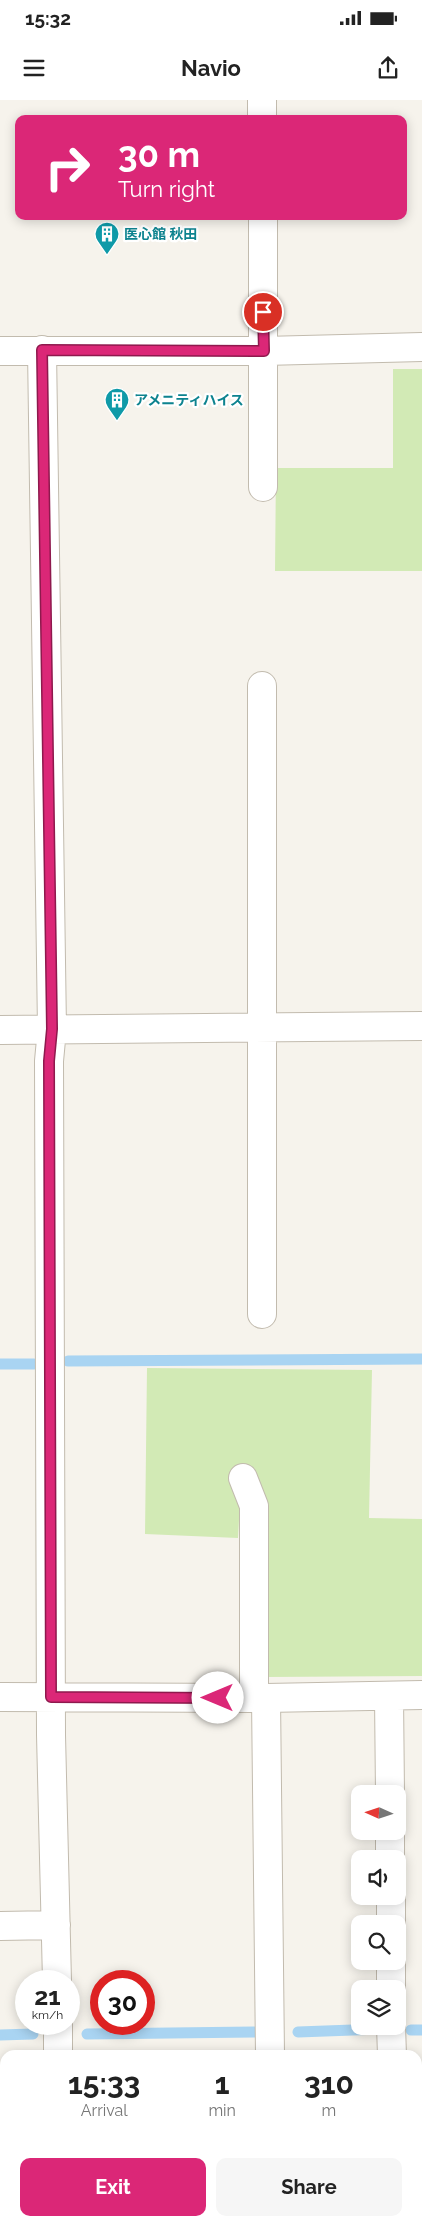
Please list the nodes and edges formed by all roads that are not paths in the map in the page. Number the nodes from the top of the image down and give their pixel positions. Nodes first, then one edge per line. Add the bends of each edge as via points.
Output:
1 (262, 100) edge
2 (262, 115) edge
3 (263, 220) edge
4 (422, 347) edge
5 (42, 350) junction
6 (0, 351) edge
7 (264, 351) junction
8 (263, 487) dead end
9 (262, 686) dead end
10 (422, 1026) edge
11 (262, 1027) junction
12 (52, 1029) junction
13 (0, 1030) edge
14 (262, 1314) dead end
15 (243, 1478) dead end
16 (422, 1695) edge
17 (389, 1696) junction
18 (0, 1697) edge
19 (51, 1697) junction
20 (260, 1698) junction
21 (390, 1785) edge
22 (56, 1925) junction
23 (0, 1926) edge
24 (57, 1970) edge
25 (58, 2035) edge
26 (391, 2035) edge
27 (58, 2050) edge
28 (270, 2050) edge
29 (392, 2050) edge

1 - 2 street
3 - 7 street
4 - 7 street
5 - 6 street
5 - 7 street
5 - 12 street
7 - 8 street
9 - 11 street
10 - 11 street
11 - 12 street
11 - 14 street
12 - 13 street
12 - 19 street via 49,1061
15 - 20 street via 254,1506
16 - 17 street
17 - 20 street
17 - 21 street
18 - 19 street
19 - 20 street
19 - 22 street
20 - 28 street
22 - 23 street
22 - 24 street
25 - 27 street
26 - 29 street

